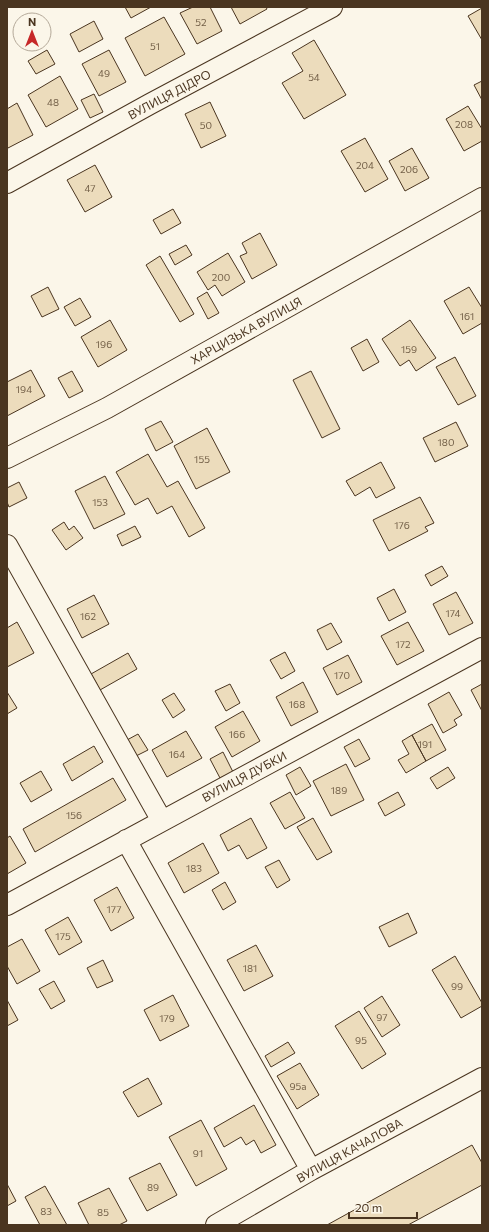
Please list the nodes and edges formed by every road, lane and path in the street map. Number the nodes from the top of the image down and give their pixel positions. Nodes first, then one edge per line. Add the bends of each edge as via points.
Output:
1 (332, 7) edge
2 (7, 183) edge
3 (482, 198) edge
4 (7, 458) edge
5 (7, 545) edge
6 (482, 648) edge
7 (162, 821) junction
8 (126, 840) junction
9 (7, 905) edge
10 (482, 1078) edge
11 (311, 1170) junction
12 (216, 1225) edge

1 - 2 street, ВУЛИЦЯ ДІДРО
3 - 4 street, ХАРЦИЗЬКА ВУЛИЦЯ via 107,408
5 - 7 street
6 - 7 street, ВУЛИЦЯ ДУБКИ
7 - 8 street, ВУЛИЦЯ ДУБКИ
8 - 9 street, ВУЛИЦЯ ДУБКИ
8 - 11 street
10 - 11 street, ВУЛИЦЯ КАЧАЛОВА
11 - 12 street, ВУЛИЦЯ КАЧАЛОВА

